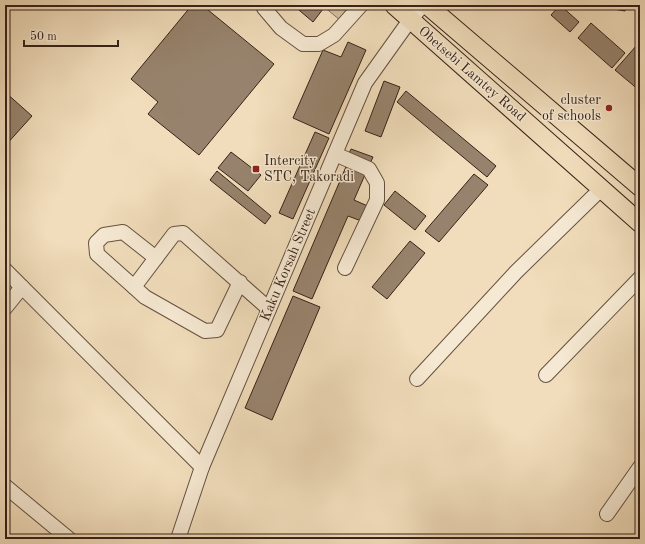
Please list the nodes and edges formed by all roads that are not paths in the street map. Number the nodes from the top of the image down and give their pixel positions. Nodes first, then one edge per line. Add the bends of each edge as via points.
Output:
1 (264, 5) edge
2 (362, 5) edge
3 (394, 5) edge
4 (423, 5) edge
5 (427, 5) edge
6 (410, 20) junction
7 (335, 154) junction
8 (640, 187) edge
9 (601, 188) junction
10 (640, 223) edge
11 (156, 258) junction
12 (345, 268) dead end
13 (5, 270) edge
14 (640, 278) edge
15 (240, 282) junction
16 (22, 287) junction
17 (134, 287) junction
18 (5, 308) edge
19 (269, 309) junction
20 (546, 375) dead end
21 (417, 379) dead end
22 (202, 467) junction
23 (640, 467) edge
24 (5, 486) edge
25 (607, 514) dead end
26 (69, 539) edge
27 (178, 539) edge

1 - 2 street via 281,28 303,44 319,44 334,35
3 - 6 main road, Obetsebi Lamtey Road
4 - 6 street, Kaku Korsah Street
5 - 8 main road, Obetsebi Lamtey Road
6 - 7 street, Kaku Korsah Street via 365,83
6 - 9 main road, Obetsebi Lamtey Road
7 - 12 street via 369,169 377,182 377,200
7 - 19 street, Kaku Korsah Street
9 - 10 main road, Obetsebi Lamtey Road
9 - 21 street via 516,272
11 - 15 street via 174,234 183,233
11 - 17 street
11 - 17 street via 123,232 104,235 96,243 97,254
13 - 16 street
14 - 20 street
15 - 17 street via 216,330 205,331 145,297
15 - 19 street
16 - 18 street
16 - 22 street
19 - 22 street, Kaku Korsah Street
22 - 27 street, Kaku Korsah Street
23 - 25 street
24 - 26 street

